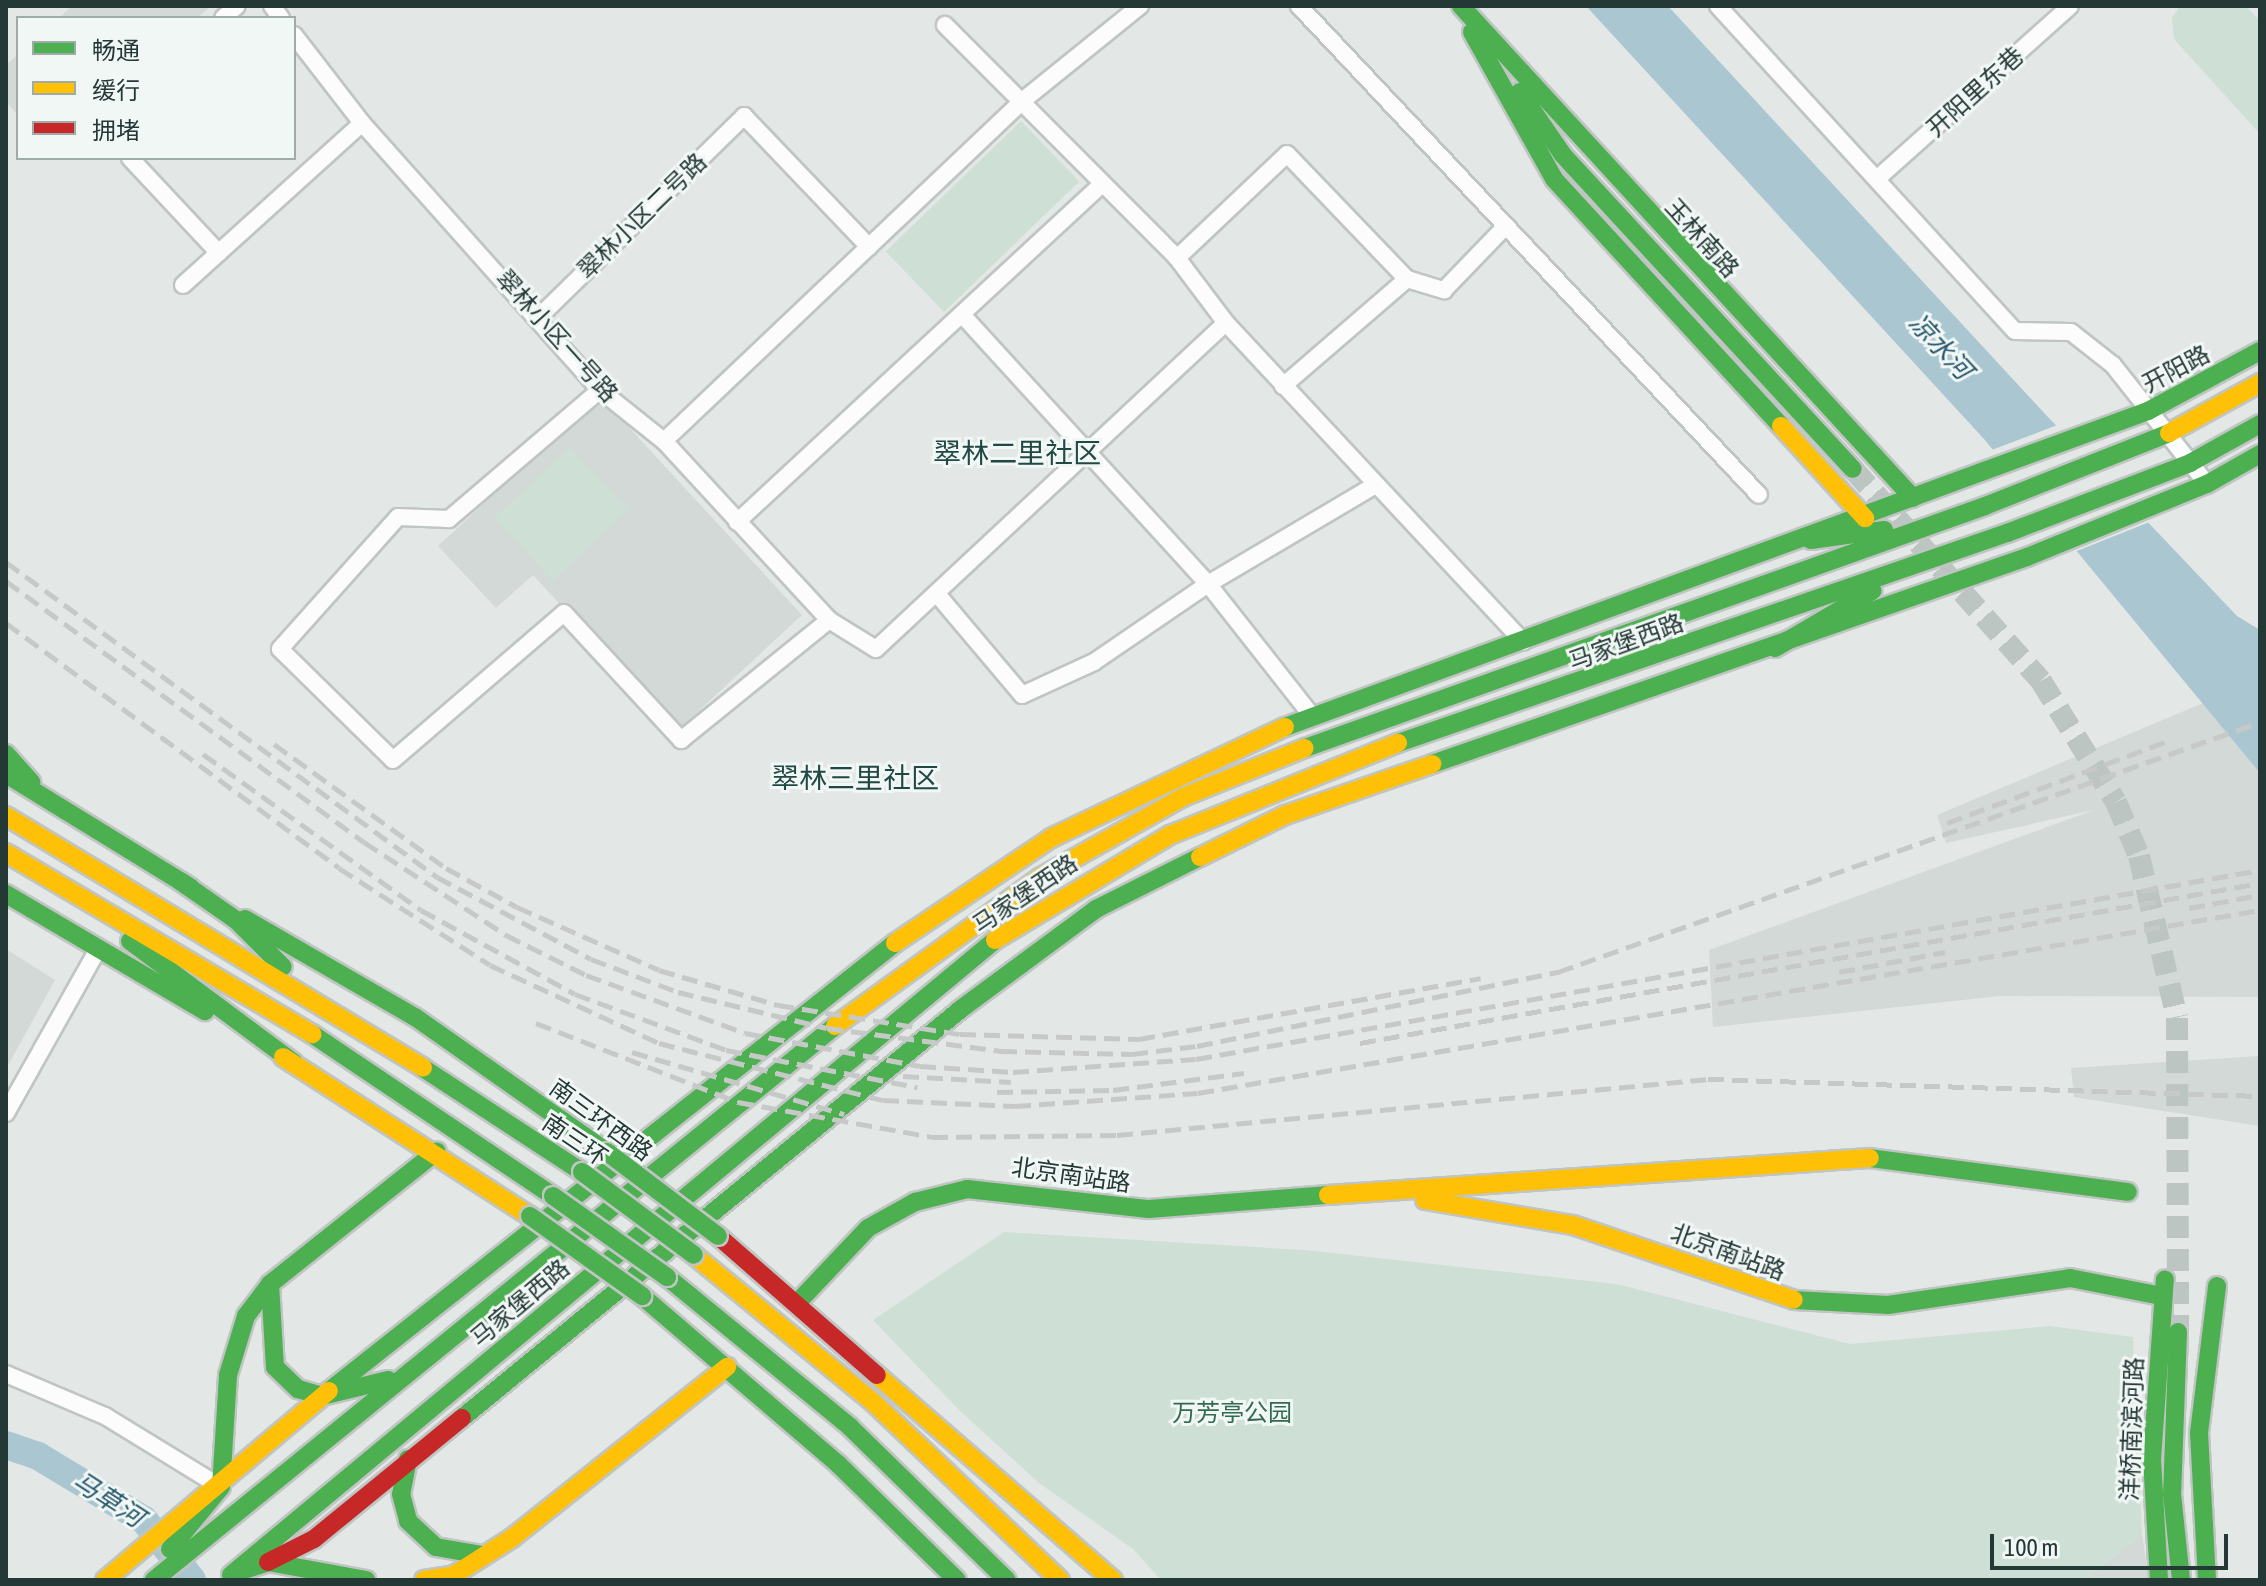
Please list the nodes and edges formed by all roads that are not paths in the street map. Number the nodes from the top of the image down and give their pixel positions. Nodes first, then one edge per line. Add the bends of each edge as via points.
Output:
1 (1140, 6) edge
2 (1299, 6) edge
3 (1460, 6) edge
4 (1718, 6) edge
5 (2061, 9) edge
6 (945, 25) dead end
7 (296, 38) edge
8 (1021, 102) junction
9 (362, 123) junction
10 (132, 160) edge
11 (1879, 177) junction
12 (1102, 184) junction
13 (1502, 230) junction
14 (869, 247) junction
15 (219, 253) junction
16 (1177, 258) junction
17 (1407, 279) junction
18 (183, 285) dead end
19 (962, 315) junction
20 (540, 316) junction
21 (1226, 323) junction
22 (2260, 351) edge
23 (2260, 383) edge
24 (1283, 386) junction
25 (600, 390) junction
26 (2148, 411) junction
27 (2260, 424) edge
28 (2165, 435) junction
29 (664, 441) junction
30 (1091, 449) junction
31 (2260, 454) edge
32 (2190, 463) junction
33 (1853, 469) tunnel mouth
34 (1963, 480) joint
35 (2207, 484) junction
36 (1374, 486) junction
37 (1759, 495) dead end
38 (1913, 498) junction
39 (1865, 518) junction
40 (737, 522) junction
41 (1935, 523) junction
42 (1811, 540) junction
43 (1924, 560) junction
44 (1208, 584) junction
45 (937, 594) junction
46 (829, 620) junction
47 (1523, 642) junction
48 (1775, 648) junction
49 (1312, 716) junction
50 (6, 754) edge
51 (6, 774) edge
52 (43, 795) junction
53 (6, 816) edge
54 (6, 853) edge
55 (25, 864) junction
56 (180, 881) junction
57 (6, 894) edge
58 (98, 949) junction
59 (350, 1020) junction
60 (294, 1063) junction
61 (6, 1113) edge
62 (437, 1151) junction
63 (2128, 1192) dead end
64 (1376, 1194) junction
65 (270, 1284) junction
66 (2217, 1286) dead end
67 (2163, 1287) joint
68 (799, 1301) junction
69 (2178, 1332) tunnel mouth
70 (727, 1367) junction
71 (6, 1374) edge
72 (395, 1378) junction
73 (322, 1396) junction
74 (408, 1459) junction
75 (221, 1487) junction
76 (950, 1519) junction
77 (482, 1555) junction
78 (256, 1563) junction
79 (228, 1577) edge
80 (105, 1580) edge
81 (146, 1580) edge
82 (154, 1580) edge
83 (276, 1580) edge
84 (366, 1580) edge
85 (424, 1580) edge
86 (957, 1580) edge
87 (989, 1580) edge
88 (1007, 1580) edge
89 (1060, 1580) edge
90 (1113, 1580) edge
91 (2159, 1580) edge
92 (2181, 1580) edge
93 (2207, 1580) edge

1 - 8 street
2 - 13 street
3 - 33 main road, 玉林南路 via 1563,155
3 - 38 main road, 玉林南路
3 - 39 main road via 1554,179
4 - 11 street
5 - 11 street, 开阳里东巷
6 - 8 street
7 - 9 street, 翠林小区一号路
8 - 12 street
8 - 14 street
9 - 15 street
9 - 20 street, 翠林小区一号路
10 - 15 street
11 - 26 street via 2015,331 2071,332 2113,365
12 - 16 street
12 - 19 street
13 - 17 street via 1444,290
13 - 37 street
14 - 20 street, 翠林小区二号路 via 744,116
14 - 29 street
15 - 18 street
16 - 17 street via 1287,154
16 - 21 street
17 - 24 street
19 - 30 street
19 - 40 street
20 - 25 street, 翠林小区一号路
21 - 24 street
21 - 30 street
22 - 26 main road, 开阳路
23 - 28 main road
24 - 36 street
25 - 29 street, 翠林小区一号路
25 - 46 street via 449,519 398,517 280,649 393,760 564,613 681,740
26 - 28 street
26 - 34 main road, 开阳路
27 - 32 main road
28 - 32 street
28 - 41 main road, 马家堡西路
29 - 40 street, 翠林小区一号路
30 - 44 street
30 - 45 street
31 - 35 main road
32 - 35 street
32 - 43 main road, 马家堡西路
34 - 38 main road, 马家堡西路
35 - 48 main road, 马家堡西路 via 2027,557
36 - 44 street
36 - 47 street
38 - 39 main road, 马家堡西路
39 - 42 main road, 马家堡西路
40 - 46 street, 翠林小区一号路
41 - 42 main road
41 - 72 main road, 马家堡西路 via 1183,797 1041,877 902,972
42 - 47 main road, 马家堡西路
43 - 48 main road
43 - 78 main road, 马家堡西路 via 1346,761 1170,835 1077,886 1002,934
44 - 45 street via 1094,662 1022,695
44 - 49 street
45 - 46 street, 翠林小区一号路 via 876,649
47 - 49 main road, 马家堡西路
48 - 74 main road, 马家堡西路 via 1285,815 1096,909 961,1009
49 - 73 main road, 马家堡西路 via 1142,788 971,886
50 - 52 main road
51 - 52 main road, 南三环西路
52 - 56 main road, 南三环西路
53 - 59 main road, 南三环
54 - 55 main road
55 - 60 main road
55 - 76 main road, bridge via 383,1076 553,1196 667,1277
56 - 59 main road
56 - 68 main road, 南三环西路, bridge via 415,1017 607,1152
57 - 58 main road
58 - 60 main road
58 - 61 street
59 - 89 main road, 南三环, bridge via 582,1172 694,1255 874,1403
60 - 62 main road
62 - 65 main road
62 - 70 main road, bridge via 642,1296
63 - 64 main road, 北京南站路 via 1924,1160 1829,1156
64 - 67 main road, 北京南站路 via 1573,1225 1786,1300 1888,1305 2070,1278
64 - 68 main road, 北京南站路 via 1149,1209 967,1189 915,1202 868,1228
65 - 73 main road via 275,1367 298,1389
65 - 75 main road via 233,1346
66 - 93 main road via 2199,1433
67 - 91 main road, 洋桥南滨河路 via 2152,1459
68 - 90 main road, 南三环西路
69 - 92 main road, 洋桥南滨河路 via 2172,1494
70 - 77 main road
70 - 86 main road
71 - 75 street via 105,1416
72 - 73 main road
72 - 82 main road, 马家堡西路
73 - 75 main road, 马家堡西路
74 - 77 main road via 401,1494 408,1521 436,1547
74 - 78 main road, 马家堡西路 via 314,1539
75 - 80 main road, 马家堡西路
75 - 81 main road via 211,1507
76 - 87 main road
76 - 88 main road
77 - 85 main road via 454,1575
78 - 79 main road, 马家堡西路
78 - 83 street
78 - 84 main road

